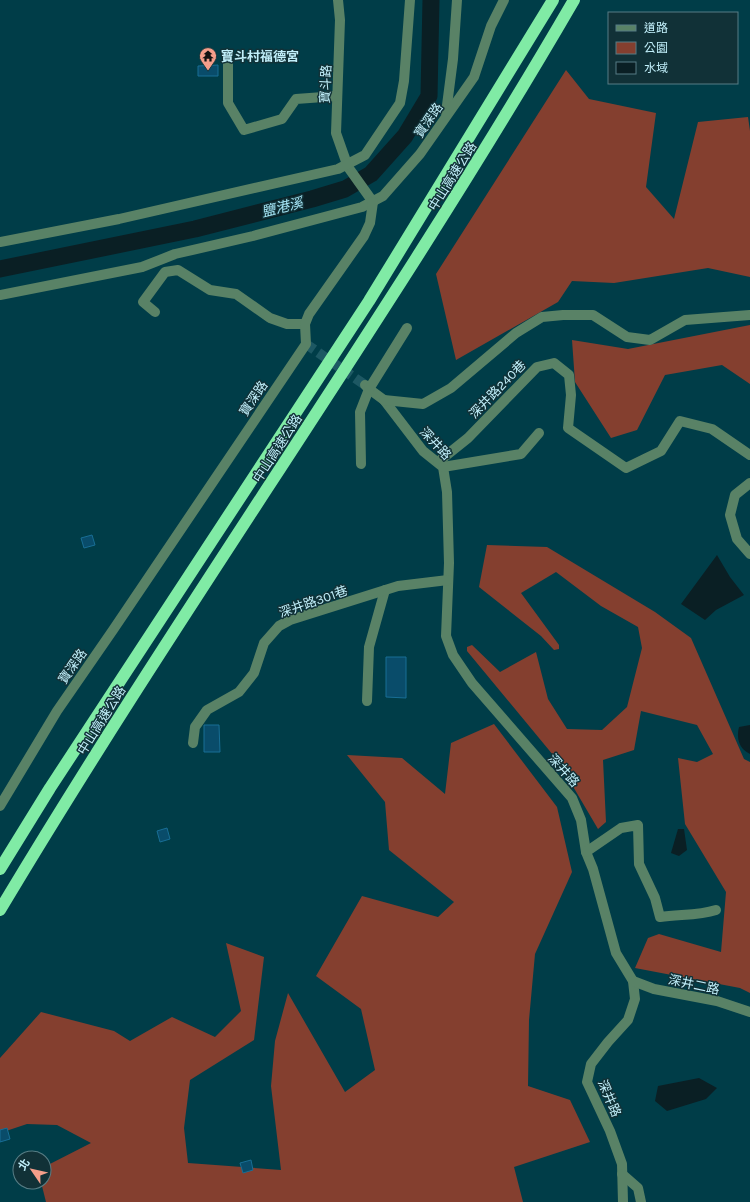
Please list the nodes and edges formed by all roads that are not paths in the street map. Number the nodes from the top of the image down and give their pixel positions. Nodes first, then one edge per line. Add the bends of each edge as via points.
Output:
1 (338, 0) edge
2 (410, 0) edge
3 (457, 0) edge
4 (504, 0) edge
5 (552, 0) edge
6 (574, 0) edge
7 (228, 63) dead end
8 (337, 96) junction
9 (445, 119) junction
10 (347, 166) junction
11 (373, 202) junction
12 (0, 242) edge
13 (0, 295) edge
14 (155, 312) dead end
15 (750, 315) edge
16 (305, 324) junction
17 (407, 328) dead end
18 (367, 387) junction
19 (384, 400) junction
20 (538, 433) dead end
21 (750, 455) edge
22 (361, 464) dead end
23 (440, 465) junction
24 (750, 483) edge
25 (750, 554) edge
26 (448, 580) junction
27 (385, 590) junction
28 (367, 701) dead end
29 (192, 743) dead end
30 (0, 806) edge
31 (586, 852) junction
32 (0, 869) edge
33 (0, 910) edge
34 (716, 910) dead end
35 (633, 981) junction
36 (749, 1012) edge
37 (622, 1174) junction
38 (623, 1202) edge
39 (641, 1202) edge

1 - 8 street, 寶斗路 via 340,20
2 - 10 street via 400,103 364,155
3 - 9 street via 451,82
4 - 9 street, 寶深路 via 491,26 474,77
5 - 32 highway, 中山高速公路 via 369,301 54,781
6 - 33 highway, 中山高速公路 via 442,217 129,702
7 - 8 street via 228,103 244,130 282,119 296,99
8 - 10 street, 寶斗路 via 336,133
9 - 11 street, 寶深路 via 391,189
10 - 11 street, 寶斗路
10 - 12 street via 193,203
11 - 13 street, 寶深路 via 326,217 175,254 142,267
11 - 16 street via 367,230 309,314
14 - 16 street via 142,302 165,272 178,270 210,290 236,294 270,318 287,324
15 - 19 street via 685,320 650,340 627,338 593,315 542,318 516,333 451,388 423,404
16 - 30 street, 寶深路 via 306,344 57,711
17 - 18 street
18 - 19 street, 深井路
18 - 22 street via 360,412
19 - 23 street, 深井路 via 423,452
20 - 23 street via 521,454
21 - 23 street, 深井路240巷 via 712,429 680,421 661,451 626,468 568,428 571,395 569,375 554,364 537,367
23 - 26 street, 深井路 via 447,492
24 - 25 street via 735,495 730,515 737,539
26 - 27 street, 深井路301巷
26 - 31 street, 深井路 via 446,636 453,655 472,683 572,798 581,820
27 - 28 street via 368,647
27 - 29 street, 深井路301巷 via 290,620 279,626 264,643 254,673 239,692 207,710 195,727
31 - 34 street via 621,828 638,825 639,864 655,898 660,917 702,914
31 - 35 street, 深井路 via 616,953
35 - 36 street, 深井二路 via 654,989 717,1001
35 - 37 street, 深井路 via 636,999 628,1020 591,1064 587,1082 610,1131 622,1164
37 - 38 street, 深井路
37 - 39 street via 638,1188

